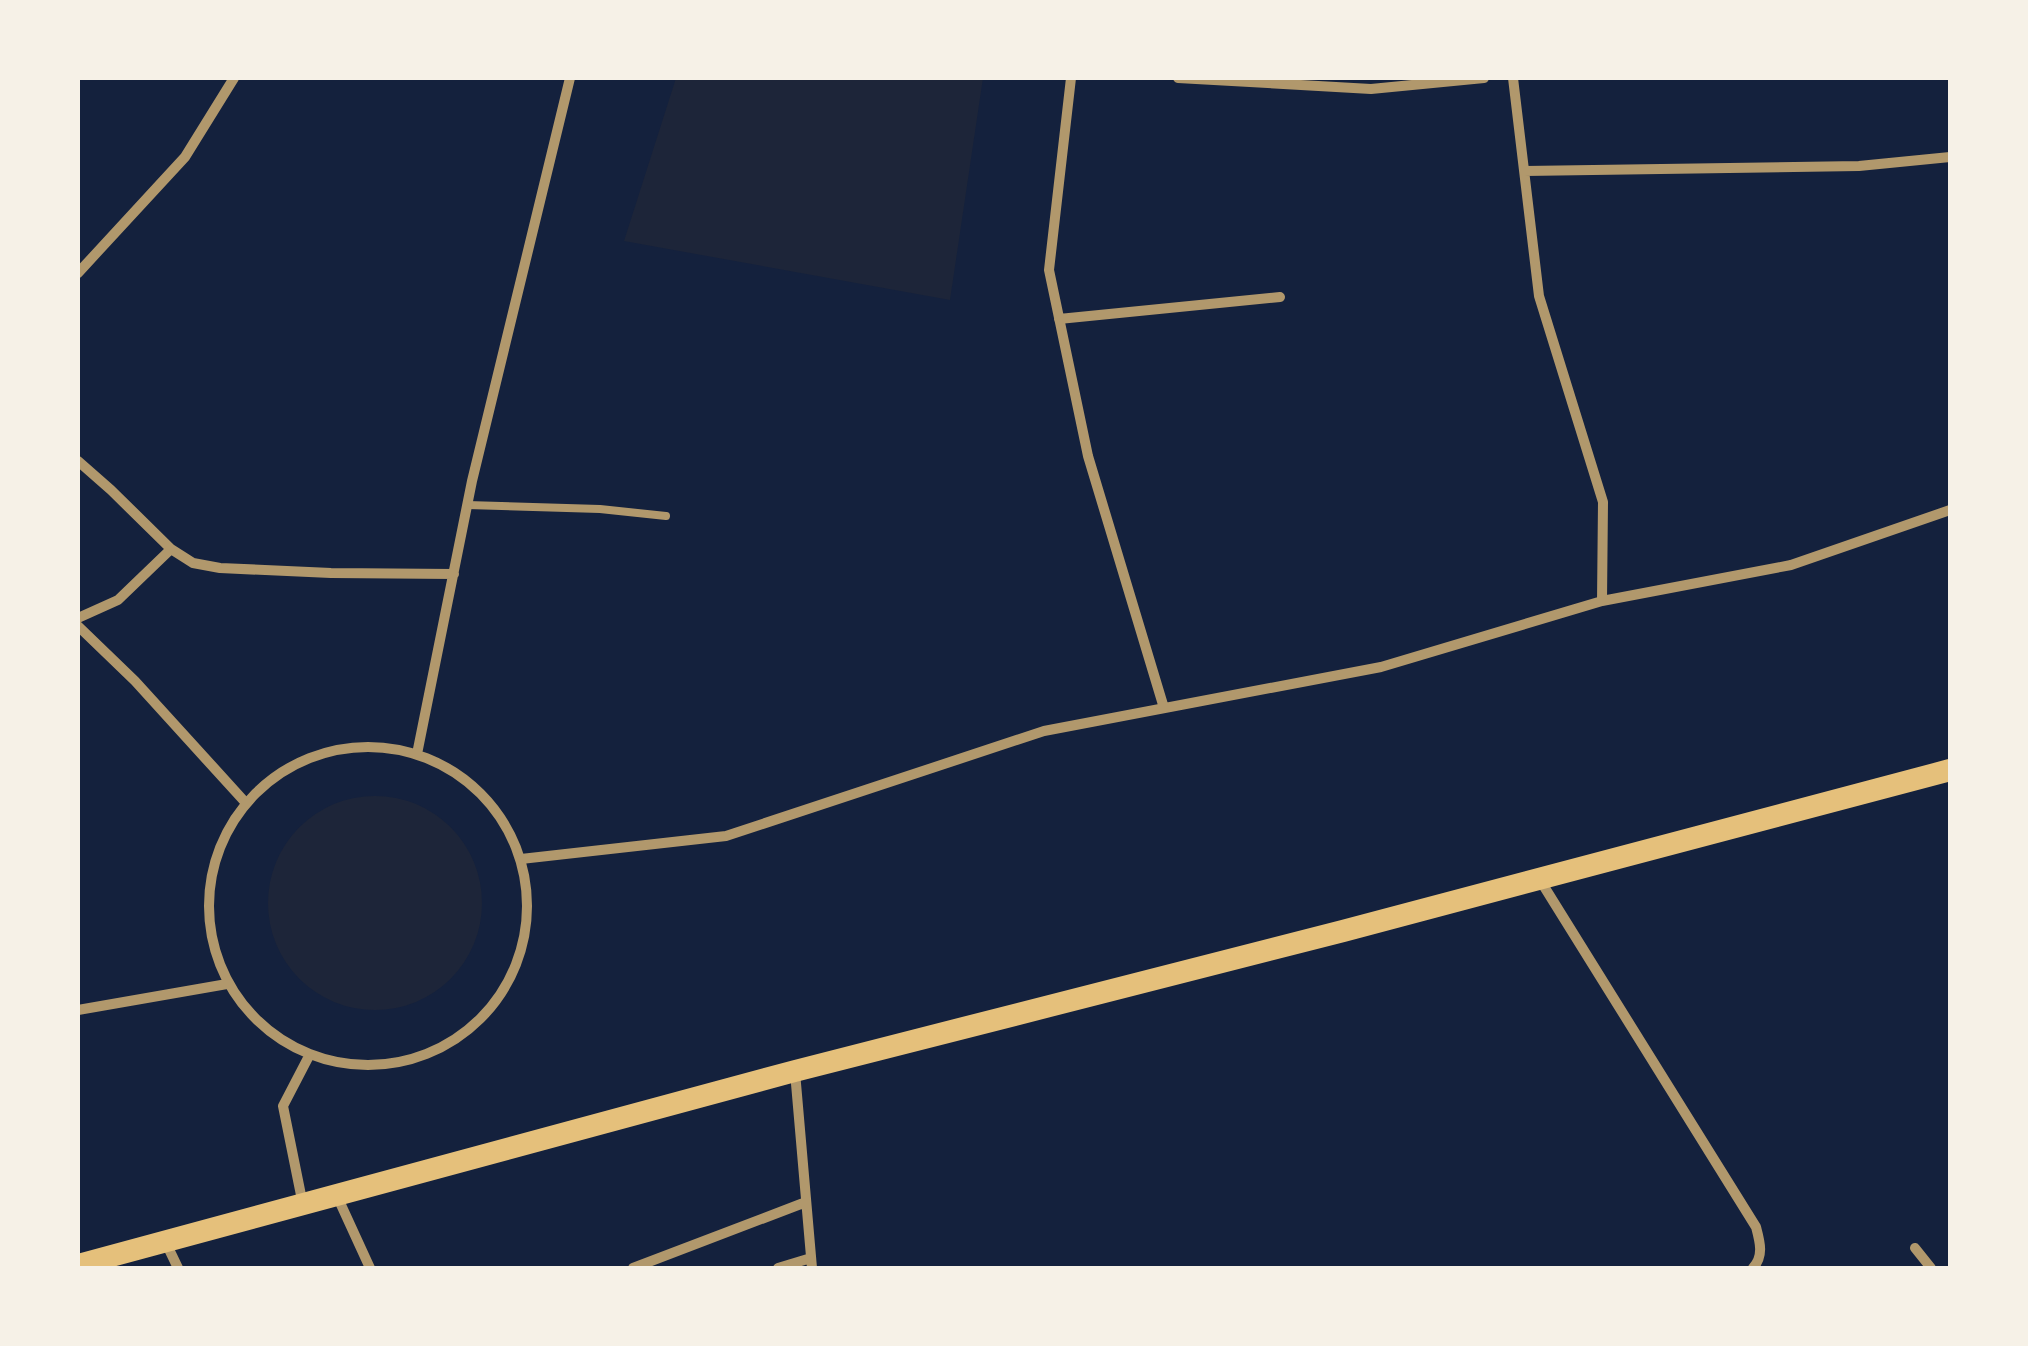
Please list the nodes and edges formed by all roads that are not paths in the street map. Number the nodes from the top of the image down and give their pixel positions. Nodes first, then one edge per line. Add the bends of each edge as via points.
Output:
1 (234, 78) edge
2 (570, 78) edge
3 (1071, 78) edge
4 (1178, 78) edge
5 (1484, 78) edge
6 (1513, 78) edge
7 (1289, 81) edge
8 (1950, 157) edge
9 (1524, 171) junction
10 (78, 273) edge
11 (1280, 296) dead end
12 (1059, 319) junction
13 (78, 461) edge
14 (467, 505) junction
15 (1950, 510) edge
16 (666, 516) dead end
17 (171, 549) junction
18 (454, 574) junction
19 (1602, 601) junction
20 (78, 618) edge
21 (78, 626) edge
22 (1164, 708) junction
23 (417, 754) junction
24 (1950, 770) edge
25 (245, 802) junction
26 (521, 858) junction
27 (1540, 879) junction
28 (227, 984) junction
29 (78, 1010) edge
30 (309, 1056) junction
31 (795, 1071) junction
32 (337, 1195) junction
33 (806, 1202) junction
34 (303, 1205) junction
35 (165, 1242) junction
36 (1915, 1248) dead end
37 (812, 1263) edge
38 (78, 1265) edge
39 (178, 1268) edge
40 (370, 1268) edge
41 (633, 1268) edge
42 (778, 1268) edge
43 (1752, 1268) edge
44 (1931, 1268) edge

1 - 10 street via 185,157
2 - 14 street
3 - 12 street via 1049,270
4 - 7 street
5 - 7 street via 1371,89
6 - 9 street
8 - 9 street via 1859,166
9 - 19 street via 1539,296 1602,502
11 - 12 street
12 - 22 street via 1088,456
13 - 17 street
14 - 16 lane
14 - 18 street
15 - 19 street via 1791,565
17 - 18 street via 193,563 220,568
17 - 20 street via 118,600
18 - 23 street
19 - 22 street via 1381,667
21 - 25 street
22 - 26 street via 1044,731 726,836
23 - 25 street via 370,746 323,752 280,771
23 - 26 street via 462,777 498,813
24 - 27 main road
25 - 28 street via 220,843 208,890 210,938
26 - 30 street via 528,909 520,960 495,1005 458,1040 411,1062 359,1067
27 - 31 main road
27 - 43 street via 1756,1227 1761,1247
28 - 29 street
28 - 30 street via 262,1027
30 - 34 street via 284,1106
31 - 32 main road
31 - 33 street
32 - 34 main road
32 - 40 street
33 - 37 street
33 - 41 street
34 - 35 main road
35 - 38 main road
35 - 39 street
36 - 44 street
37 - 42 street

